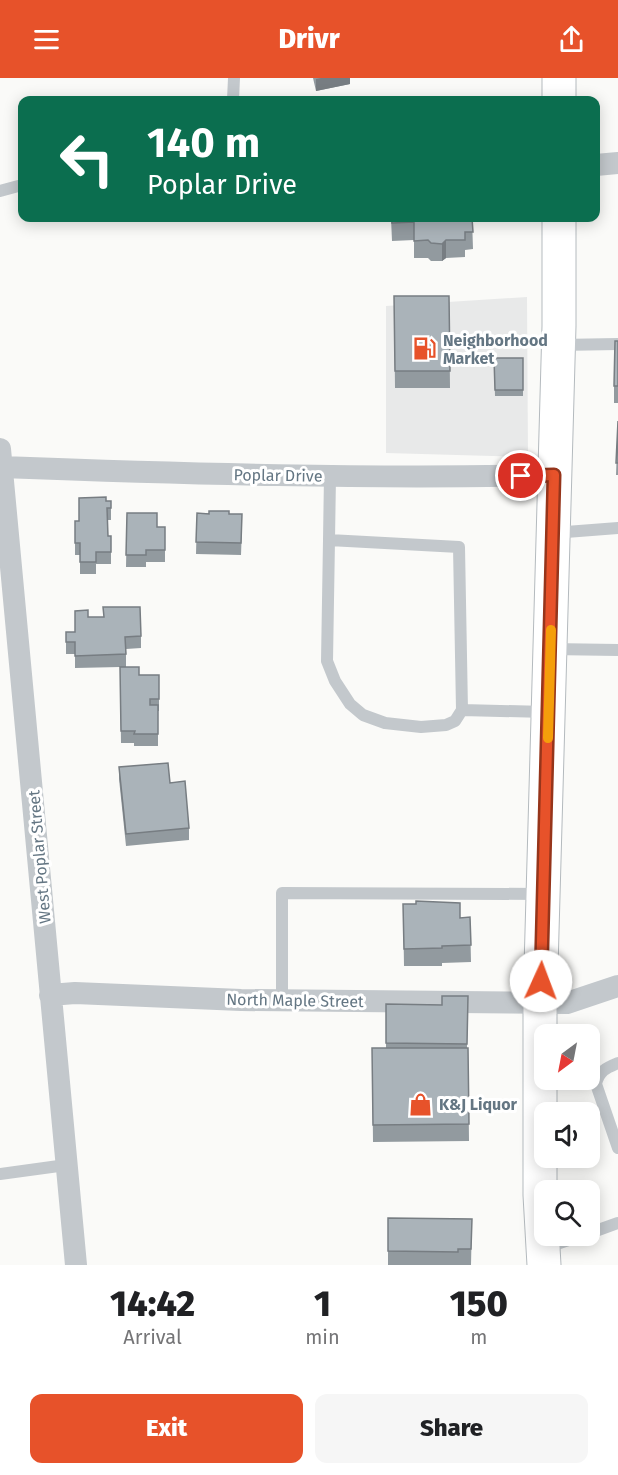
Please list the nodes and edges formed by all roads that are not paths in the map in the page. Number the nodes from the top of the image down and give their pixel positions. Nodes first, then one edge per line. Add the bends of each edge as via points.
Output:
1 (234, 78) edge
2 (559, 78) edge
3 (233, 96) edge
4 (559, 96) edge
5 (618, 163) edge
6 (600, 165) edge
7 (18, 186) edge
8 (0, 191) edge
9 (559, 222) edge
10 (618, 344) edge
11 (558, 345) junction
12 (1, 458) edge
13 (554, 475) junction
14 (330, 476) junction
15 (2, 496) edge
16 (618, 528) edge
17 (553, 533) junction
18 (329, 540) junction
19 (550, 649) junction
20 (618, 650) edge
21 (462, 710) junction
22 (548, 712) junction
23 (543, 894) junction
24 (618, 986) edge
25 (50, 995) junction
26 (282, 1000) junction
27 (540, 1003) junction
28 (618, 1063) edge
29 (618, 1148) edge
30 (66, 1165) junction
31 (0, 1174) edge
32 (617, 1226) edge
33 (600, 1230) edge
34 (562, 1246) edge
35 (544, 1257) edge
36 (76, 1265) edge

1 - 3 lane
2 - 4 main road
5 - 6 street
7 - 8 lane
9 - 11 main road
10 - 11 lane
11 - 13 main road
12 - 14 street, Poplar Drive via 122,472
12 - 15 street, West Poplar Street
13 - 14 street, Poplar Drive
13 - 17 main road
14 - 18 lane
15 - 25 street, West Poplar Street
16 - 17 lane
17 - 19 main road
18 - 21 lane via 459,546
18 - 21 lane via 327,661 350,704 363,715 385,723 421,727 446,726
19 - 20 lane
19 - 22 main road
21 - 22 lane
22 - 23 main road
23 - 26 lane via 282,893
23 - 27 main road
24 - 27 street, North Maple Street via 567,1003
25 - 26 street, North Maple Street
25 - 30 street, West Poplar Street
26 - 27 street, North Maple Street
27 - 35 main road via 540,1195
28 - 29 lane via 599,1074 596,1084
30 - 31 lane
30 - 36 street, West Poplar Street
32 - 33 lane
34 - 35 lane

